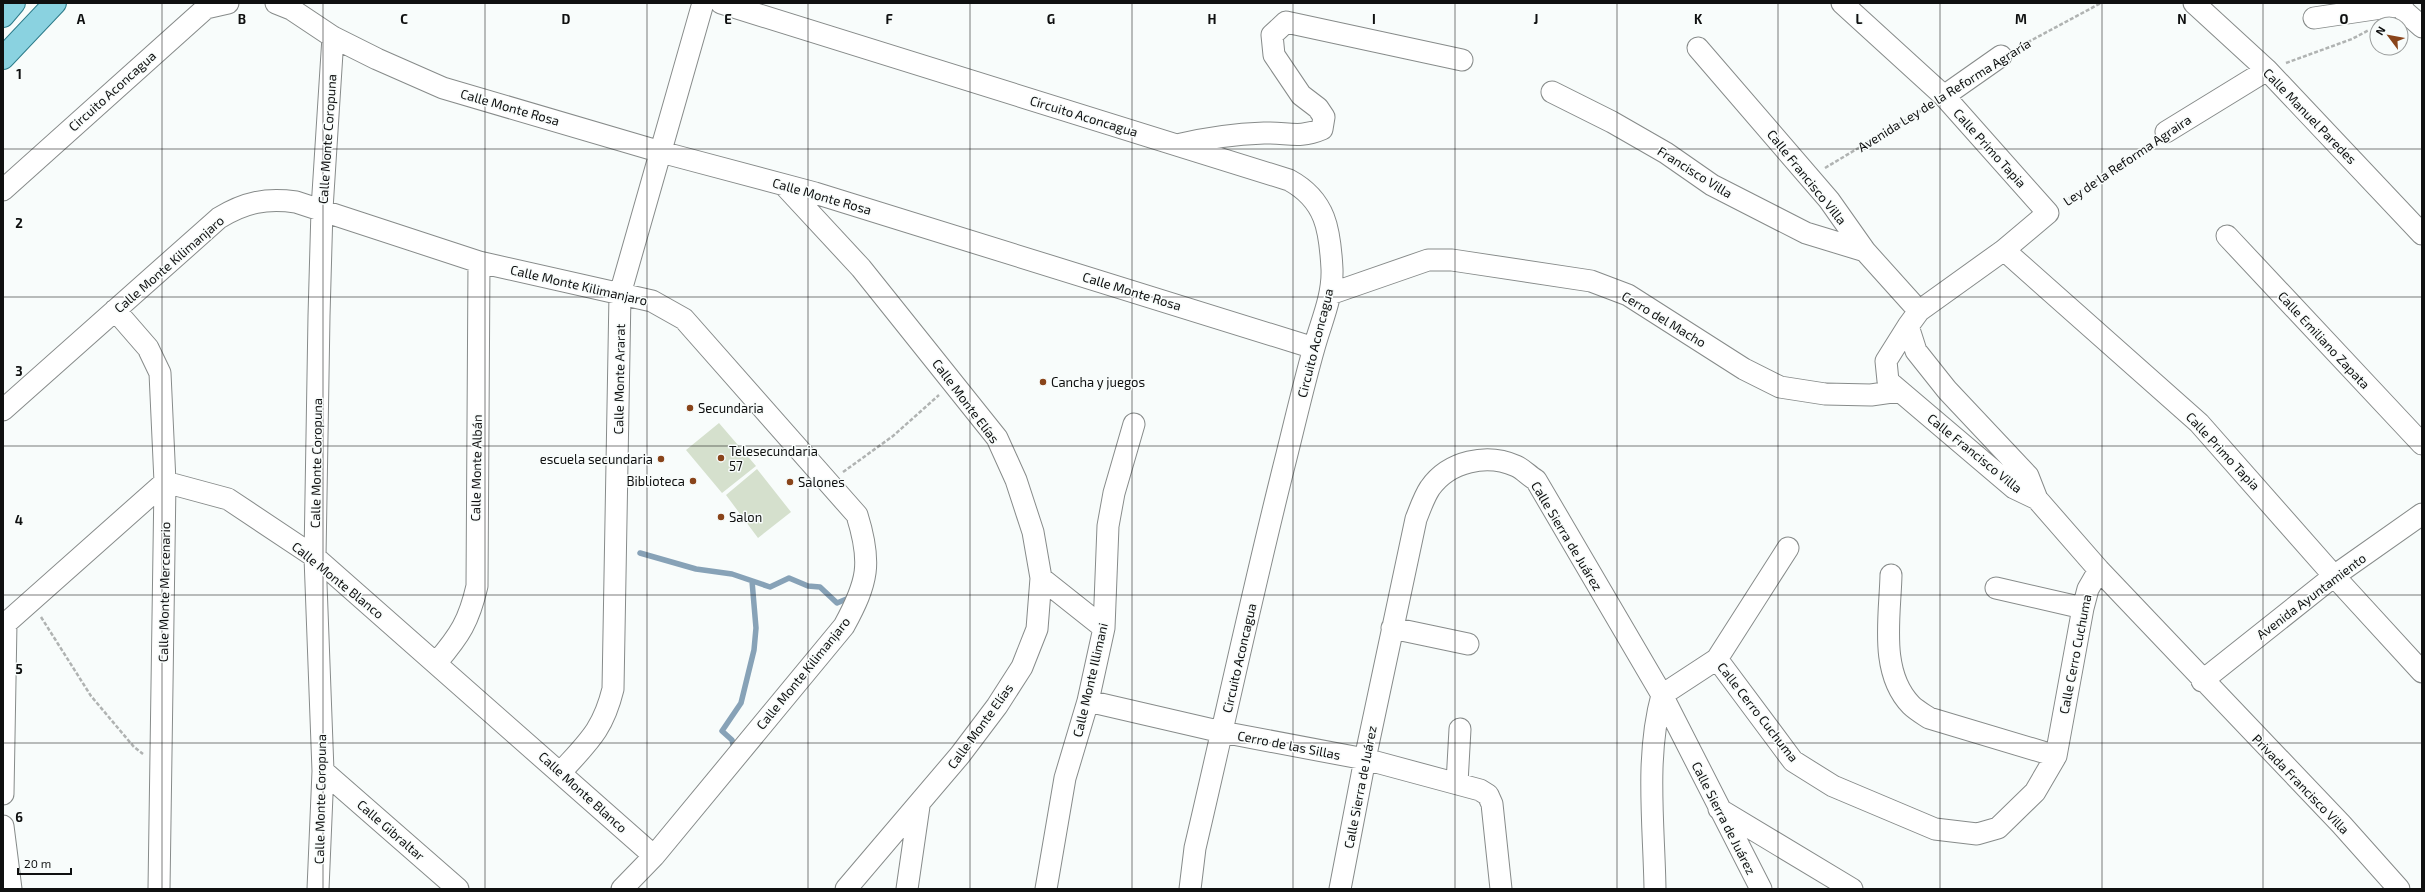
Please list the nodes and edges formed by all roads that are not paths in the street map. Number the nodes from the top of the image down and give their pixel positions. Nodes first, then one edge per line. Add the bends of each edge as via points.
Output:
1 (14, 3) edge
2 (55, 3) edge
3 (228, 3) edge
4 (276, 3) edge
5 (703, 3) edge
6 (721, 3) edge
7 (1842, 3) edge
8 (2194, 3) edge
9 (2401, 4) edge
10 (3, 16) edge
11 (2314, 18) dead end
12 (2422, 27) edge
13 (333, 37) junction
14 (1698, 48) dead end
15 (2001, 56) road end
16 (3, 58) edge
17 (1462, 60) dead end
18 (2267, 70) junction
19 (1552, 92) dead end
20 (1944, 96) junction
21 (2166, 132) road end
22 (1177, 145) junction
23 (661, 152) junction
24 (784, 185) junction
25 (3, 190) edge
26 (322, 209) junction
27 (2048, 213) joint
28 (2422, 234) edge
29 (2227, 236) dead end
30 (2004, 250) junction
31 (1865, 251) junction
32 (479, 262) junction
33 (620, 294) junction
34 (1330, 294) junction
35 (115, 310) junction
36 (1913, 319) junction
37 (1314, 348) junction
38 (1899, 391) junction
39 (3, 410) edge
40 (1134, 424) dead end
41 (2422, 444) edge
42 (165, 482) junction
43 (2037, 499) junction
44 (2422, 514) edge
45 (1788, 548) dead end
46 (315, 558) junction
47 (2098, 570) junction
48 (1891, 575) dead end
49 (2334, 576) junction
50 (1041, 578) junction
51 (1996, 588) dead end
52 (2083, 608) junction
53 (5, 624) edge
54 (1104, 628) junction
55 (1392, 628) junction
56 (1468, 644) dead end
57 (1717, 659) junction
58 (436, 662) junction
59 (2422, 672) edge
60 (2202, 681) junction
61 (1662, 695) junction
62 (1088, 701) junction
63 (1460, 729) dead end
64 (1222, 732) junction
65 (2056, 756) junction
66 (1365, 759) junction
67 (324, 770) junction
68 (561, 772) junction
69 (1457, 783) junction
70 (3, 794) edge
71 (919, 806) junction
72 (1719, 809) junction
73 (3, 826) edge
74 (654, 856) junction
75 (1759, 888) edge
76 (11, 889) edge
77 (159, 889) edge
78 (315, 889) edge
79 (458, 889) edge
80 (622, 889) edge
81 (846, 889) edge
82 (907, 889) edge
83 (1046, 889) edge
84 (1190, 889) edge
85 (1340, 889) edge
86 (1501, 889) edge
87 (1656, 889) edge
88 (1852, 889) edge
89 (2399, 889) edge

1 - 10 main road
2 - 16 main road
3 - 25 street, Circuito Aconcagua via 206,8
4 - 13 street via 291,9
5 - 23 street, Calle Monte Ararat
6 - 22 street, Circuito Aconcagua
7 - 20 street, Calle Primo Tapia
8 - 18 street, Calle Manuel Paredes
9 - 11 street
9 - 12 street via 2404,11
13 - 23 street, Calle Monte Rosa via 377,60 443,88
13 - 26 street, Calle Monte Coropuna
14 - 31 street, Calle Francisco Villa via 1829,200
15 - 20 street, Avenida Ley de la Reforma Agraría
17 - 22 street via 1286,22 1272,35 1274,55 1301,95 1321,112 1324,117 1322,129 1308,135 1265,133 1216,137
18 - 21 street, Ley de la Reforma Agraira
18 - 28 street, Calle Manuel Paredes
19 - 31 street, Francisco Villa via 1639,137 1712,185 1806,233
20 - 27 street, Calle Primo Tapia
22 - 34 street, Circuito Aconcagua via 1289,180 1305,188 1318,204 1326,223 1332,271
23 - 24 street, Calle Monte Rosa
23 - 33 street, Calle Monte Ararat
24 - 37 street, Calle Monte Rosa
24 - 50 street, Calle Monte Elías via 861,268 997,438 1016,480 1033,532
26 - 32 street, Calle Monte Kilimanjaro
26 - 35 street, Calle Monte Kilimanjaro via 274,199 256,201 236,208 219,218
26 - 46 street, Calle Monte Coropuna
27 - 30 street, Ley de la Reforma Agraira
29 - 41 street, Calle Emiliano Zapata
30 - 36 street, Ley de la Reforma Agraira
30 - 49 street, Calle Primo Tapia via 2199,423
31 - 36 street, Calle Francisco Villa
32 - 33 street, Calle Monte Kilimanjaro
32 - 58 street, Calle Monte Albán via 477,586 464,627
33 - 68 street, Calle Monte Ararat via 613,689 607,714 595,735
33 - 74 street, Calle Monte Kilimanjaro via 652,301 684,319 857,515 866,544 866,568 859,599 844,626
34 - 37 street, Circuito Aconcagua
34 - 38 street, Cerro del Macho via 1428,260 1452,260 1590,281 1628,295 1744,368 1780,387 1825,394 1871,395
35 - 39 street, Calle Monte Kilimanjaro
35 - 42 street, Calle Monte Mercenario via 148,348 160,373
36 - 38 street, Calle Francisco Villa via 1886,361 1888,381
36 - 43 street, Calle Francisco Villa via 1916,350 1947,390 2028,476
37 - 64 street, Circuito Aconcagua via 1268,529
38 - 43 street, Calle Francisco Villa via 2014,488
40 - 54 street, Calle Monte Illimani via 1114,493 1108,526
42 - 46 street, Calle Monte Blanco via 228,499
42 - 53 street
42 - 77 street, Calle Monte Mercenario
43 - 47 street, Calle Francisco Villa
44 - 49 street, Avenida Ayuntamiento
45 - 57 street
46 - 58 street, Calle Monte Blanco
46 - 67 street, Calle Monte Coropuna
47 - 52 street, Calle Cerro Cuchuma via 2088,589
47 - 60 street, Calle Francisco Villa
48 - 65 street via 1889,651 1895,679 1911,705 1929,718
49 - 59 street, Calle Primo Tapia
49 - 60 street, Avenida Ayuntamiento
50 - 54 street
50 - 71 street, Calle Monte Elías via 1037,629 1022,667 997,706
51 - 52 street
52 - 65 street, Calle Cerro Cuchuma
53 - 70 street
54 - 62 street, Calle Monte Illimani
55 - 56 street
55 - 61 street, Calle Sierra de Juárez via 1416,519 1430,488 1450,470 1473,460 1491,459 1517,466 1536,480
55 - 66 street, Calle Sierra de Juárez
57 - 61 street, Calle Cerro Cuchuma
57 - 65 street, Calle Cerro Cuchuma via 1793,761 1833,786 1935,829 1977,834 1998,828 2035,792
58 - 68 street, Calle Monte Blanco
60 - 89 street, Privada Francisco Villa via 2341,824
61 - 72 street, Calle Sierra de Juárez
61 - 87 street via 1655,722 1652,757
62 - 64 street, Cerro de las Sillas
62 - 83 street, Calle Monte Illimani via 1065,778
63 - 69 street
64 - 66 street, Cerro de las Sillas
64 - 84 street, Circuito Aconcagua via 1195,848
66 - 69 street, Cerro de las Sillas
66 - 85 street, Calle Sierra de Juárez
67 - 78 street, Calle Monte Coropuna
67 - 79 street, Calle Gibraltar
68 - 74 street, Calle Monte Blanco
69 - 86 street, Cerro de las Sillas via 1488,795 1492,804
71 - 81 street, Calle Monte Elías
71 - 82 street
72 - 75 street, Calle Sierra de Juárez
72 - 88 street
73 - 76 street
74 - 80 street, Calle Monte Kilimanjaro

